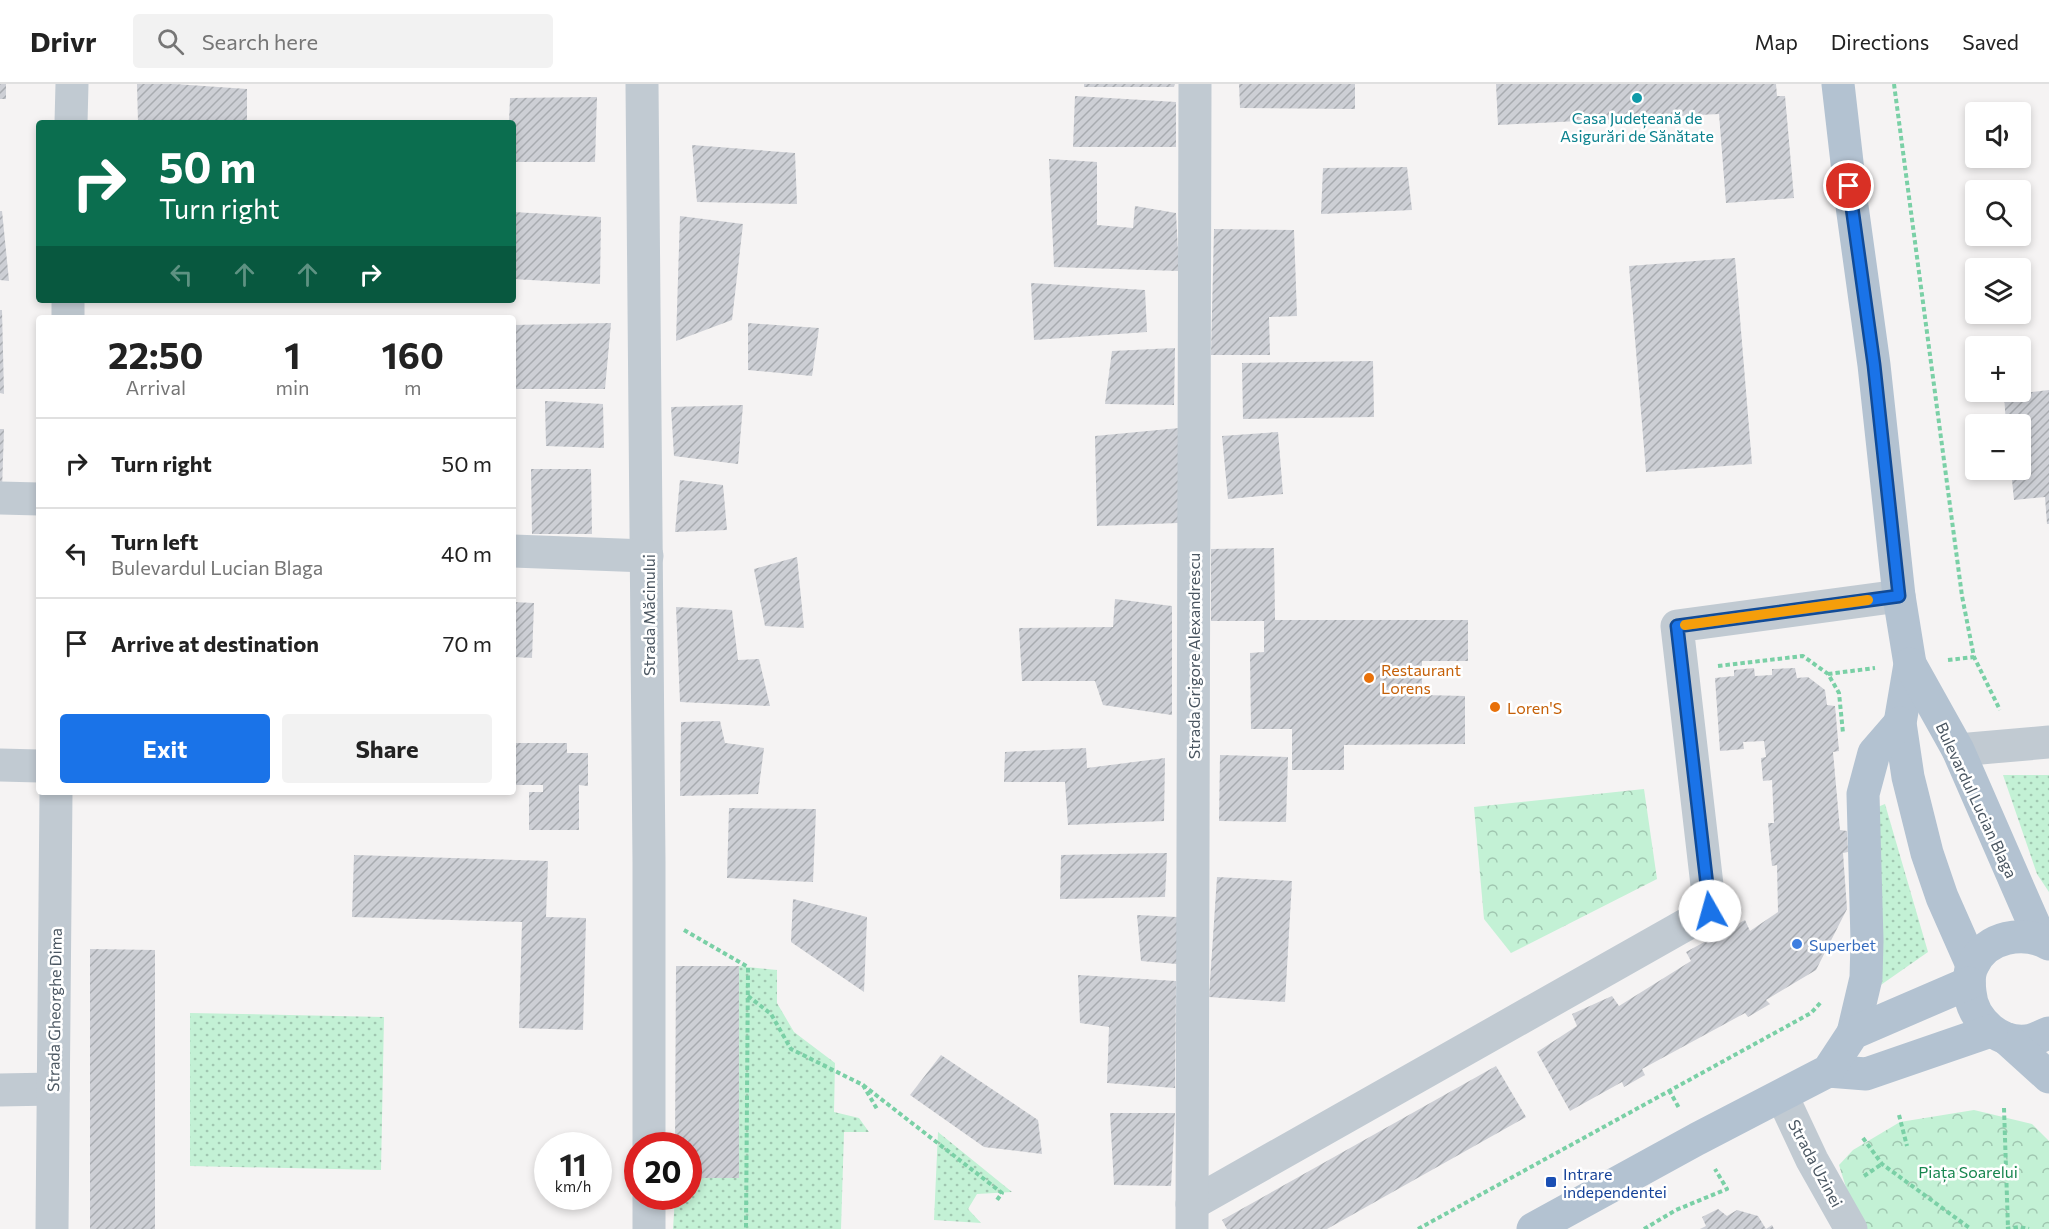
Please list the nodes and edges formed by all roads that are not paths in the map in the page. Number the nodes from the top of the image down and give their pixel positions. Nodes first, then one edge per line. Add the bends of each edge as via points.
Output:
1 (72, 84) edge
2 (642, 84) edge
3 (1195, 84) edge
4 (1838, 84) edge
5 (71, 120) edge
6 (0, 498) edge
7 (36, 499) edge
8 (516, 551) edge
9 (647, 556) junction
10 (1899, 596) junction
11 (1910, 664) junction
12 (1900, 723) junction
13 (2049, 742) edge
14 (1958, 750) junction
15 (0, 765) edge
16 (36, 766) edge
17 (56, 795) edge
18 (2044, 941) edge
19 (1971, 974) junction
20 (1853, 1033) junction
21 (2049, 1033) edge
22 (1999, 1035) junction
23 (1828, 1071) junction
24 (2049, 1077) edge
25 (53, 1089) junction
26 (0, 1090) edge
27 (1782, 1096) junction
28 (649, 1132) edge
29 (649, 1210) edge
30 (1192, 1217) edge
31 (52, 1229) edge
32 (649, 1229) edge
33 (1533, 1229) edge
34 (1851, 1229) edge

1 - 5 street
2 - 9 street, Strada Măcinului
3 - 30 street, Strada Grigore Alexandrescu
4 - 10 main road, Bulevardul Lucian Blaga
6 - 7 street
8 - 9 street
9 - 28 street, Strada Măcinului
10 - 11 main road, Bulevardul Lucian Blaga
10 - 30 street via 1677,626 1710,911
11 - 12 main road, Bulevardul Lucian Blaga
11 - 14 main road, Bulevardul Lucian Blaga
12 - 19 main road, Bulevardul Lucian Blaga via 1908,777 1927,853
12 - 20 main road via 1874,753 1863,794 1866,978
13 - 14 street
14 - 18 main road, Bulevardul Lucian Blaga
15 - 16 street
17 - 25 street, Strada Gheorghe Dima
18 - 19 main road via 2021,935 2002,939 1985,950
19 - 20 main road
19 - 22 main road, Bulevardul Lucian Blaga via 1971,1001 1978,1018
20 - 23 main road
21 - 22 main road via 2030,1040
22 - 23 main road via 1866,1074
22 - 24 main road
23 - 27 main road
25 - 26 street
25 - 31 street, Strada Gheorghe Dima
27 - 33 main road
27 - 34 street, Strada Uzinei
29 - 32 street

